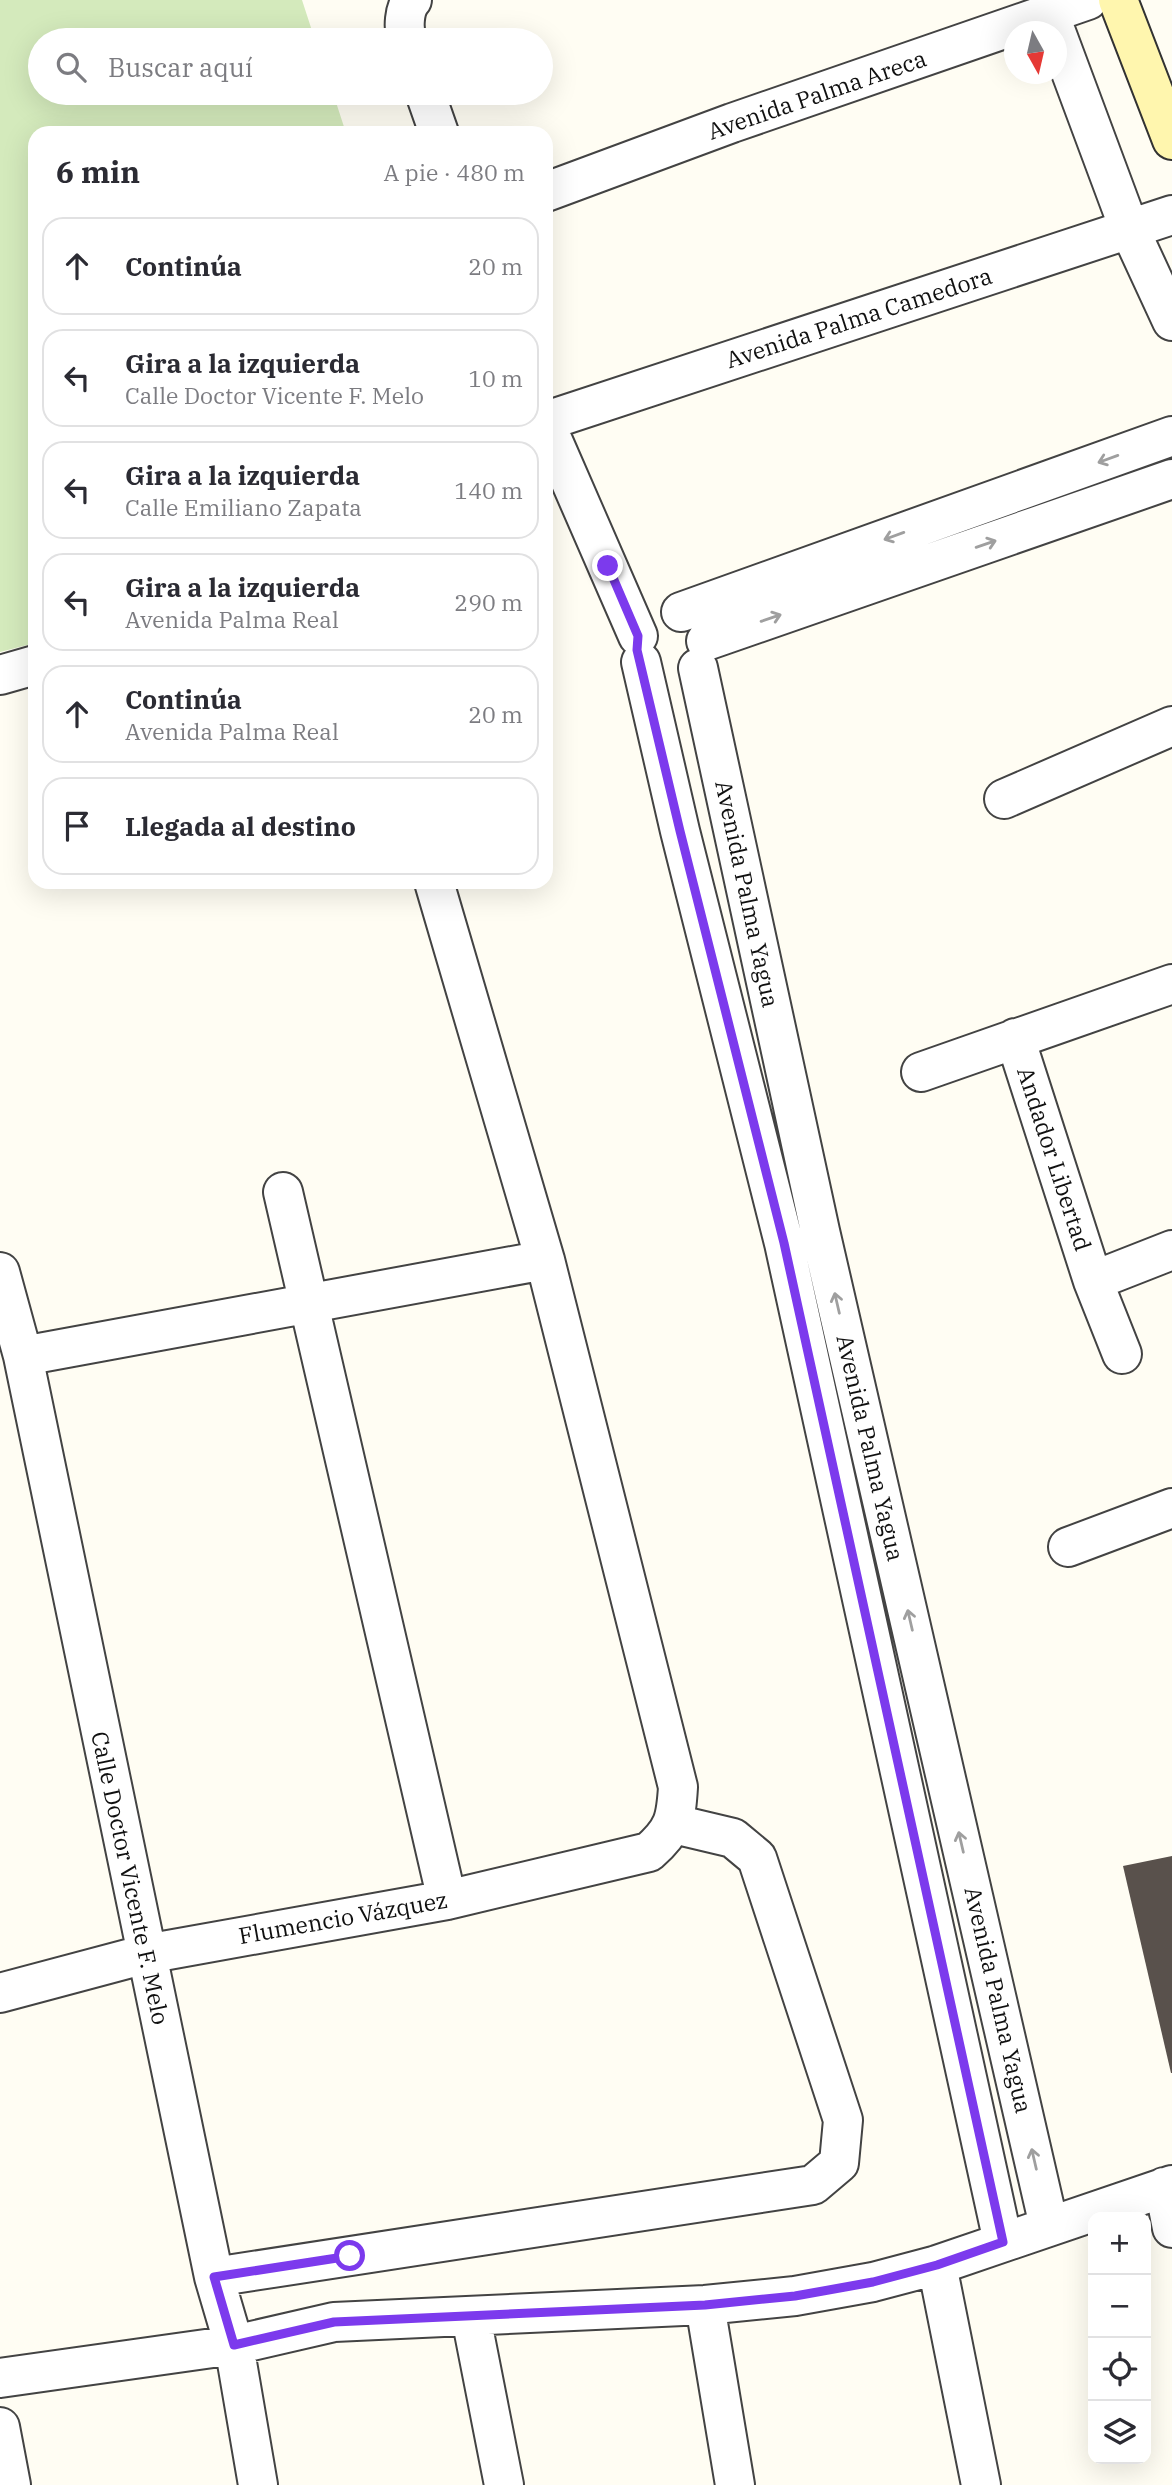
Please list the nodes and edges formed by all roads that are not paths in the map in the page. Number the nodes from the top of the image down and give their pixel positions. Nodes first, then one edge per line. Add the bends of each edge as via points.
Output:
1 (1088, 0) edge
2 (1118, 0) edge
3 (1061, 21) edge
4 (1004, 41) edge
5 (1067, 61) edge
6 (429, 105) edge
7 (437, 126) edge
8 (1172, 140) edge
9 (553, 188) edge
10 (1172, 215) edge
11 (1129, 228) junction
12 (1172, 321) edge
13 (553, 421) edge
14 (1172, 436) edge
15 (553, 440) edge
16 (1172, 479) edge
17 (681, 612) junction
18 (640, 649) junction
19 (702, 654) junction
20 (28, 667) edge
21 (0, 675) edge
22 (1172, 726) edge
23 (1004, 799) dead end
24 (436, 889) edge
25 (1172, 984) edge
26 (1015, 1038) junction
27 (921, 1072) dead end
28 (283, 1192) dead end
29 (820, 1231) junction
30 (784, 1243) junction
31 (1172, 1250) edge
32 (545, 1260) junction
33 (0, 1272) edge
34 (1093, 1281) junction
35 (307, 1303) junction
36 (1122, 1354) dead end
37 (23, 1356) junction
38 (1172, 1508) edge
39 (1068, 1547) dead end
40 (938, 1742) junction
41 (897, 1753) junction
42 (674, 1824) junction
43 (447, 1900) junction
44 (146, 1954) junction
45 (0, 1993) edge
46 (1168, 2186) edge
47 (1049, 2226) junction
48 (1172, 2228) edge
49 (1003, 2242) junction
50 (937, 2265) junction
51 (214, 2277) junction
52 (705, 2305) junction
53 (471, 2317) junction
54 (234, 2345) junction
55 (0, 2378) edge
56 (0, 2427) edge
57 (12, 2485) edge
58 (258, 2485) edge
59 (504, 2485) edge
60 (735, 2485) edge
61 (981, 2485) edge

1 - 3 street, Avenida Palma Areca
2 - 8 main road
4 - 9 street, Avenida Palma Areca via 732,123
5 - 11 street
6 - 7 street
10 - 11 street, Avenida Palma Camedora
11 - 12 street
11 - 13 street, Avenida Palma Camedora
14 -> 17 street
15 - 18 street
19 -> 16 street
17 - 18 street via 654,615 647,621
17 - 19 street via 704,631
18 - 19 street via 657,678 668,681 680,680
18 - 30 street via 680,831
19 - 29 street, Avenida Palma Yagua
20 - 21 street
22 - 23 street
24 - 32 street
25 - 26 street, Andador Libertad
26 - 27 street, Andador Libertad
26 - 34 street, Andador Libertad
28 - 35 street
29 - 30 street
40 -> 29 street, Avenida Palma Yagua
30 - 41 street
31 - 34 street, Andador Libertad
32 - 35 street
32 - 42 street via 678,1787
33 - 37 street, Calle Doctor Vicente F. Melo
34 - 36 street, Andador Libertad
35 - 37 street
35 - 43 street
37 - 44 street, Calle Doctor Vicente F. Melo
38 - 39 street
40 - 41 street
47 -> 40 street, Avenida Palma Yagua
41 - 49 street
42 - 43 street, Flumencio Vázquez via 649,1852
42 - 51 street via 733,1838 757,1858 843,2120 839,2163 813,2185
43 - 44 street, Flumencio Vázquez
44 - 45 street, Flumencio Vázquez
44 - 51 street, Calle Doctor Vicente F. Melo
46 - 47 street
46 - 48 street
47 - 49 street
49 - 50 street
50 - 52 street via 795,2296
50 - 61 street
51 - 54 street, Calle Doctor Vicente F. Melo
52 - 53 street
52 - 60 street
53 - 54 street via 334,2322
53 - 59 street
54 - 55 street
54 - 58 street, Calle Doctor Vicente F. Melo
56 - 57 street

